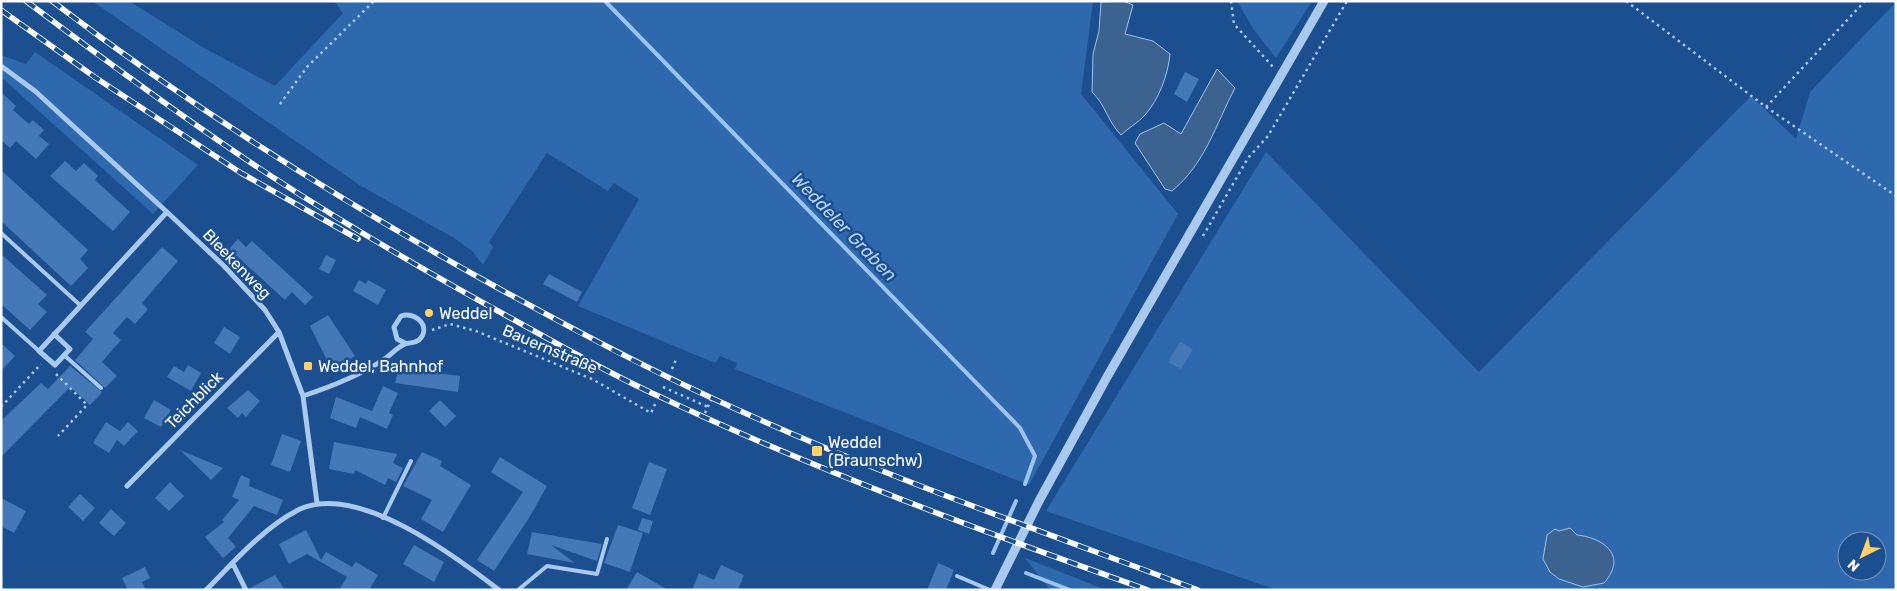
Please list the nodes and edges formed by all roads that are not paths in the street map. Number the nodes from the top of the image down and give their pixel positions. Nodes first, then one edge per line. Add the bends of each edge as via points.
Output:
1 (1324, 1) edge
2 (1, 66) edge
3 (167, 212) junction
4 (1, 233) edge
5 (80, 305) junction
6 (1, 317) edge
7 (279, 332) junction
8 (54, 334) junction
9 (405, 343) junction
10 (39, 351) junction
11 (64, 355) junction
12 (101, 388) dead end
13 (303, 396) junction
14 (411, 461) dead end
15 (127, 486) dead end
16 (317, 503) junction
17 (383, 518) junction
18 (606, 539) dead end
19 (232, 564) junction
20 (957, 576) dead end
21 (206, 590) edge
22 (246, 590) edge
23 (499, 590) edge
24 (518, 590) edge
25 (990, 590) edge
26 (995, 590) edge

1 - 26 street via 1059,463
2 - 3 street, Bleekenweg via 35,91
3 - 5 street
3 - 7 street, Bleekenweg via 247,289
4 - 5 lane
5 - 8 street
6 - 10 lane
7 - 13 street, Bleekenweg
7 - 15 street, Teichblick
8 - 10 street
8 - 11 street via 70,349
9 - 9 street via 420,339 423,330 416,316 401,316 396,322 395,334
9 - 13 street via 384,360 354,376
10 - 11 street via 55,365
11 - 12 lane
13 - 16 street
14 - 17 lane
16 - 17 street via 340,503
16 - 19 street via 282,520
17 - 23 street via 436,544
18 - 24 lane via 597,574 547,566
19 - 21 street
19 - 22 street
20 - 25 lane

